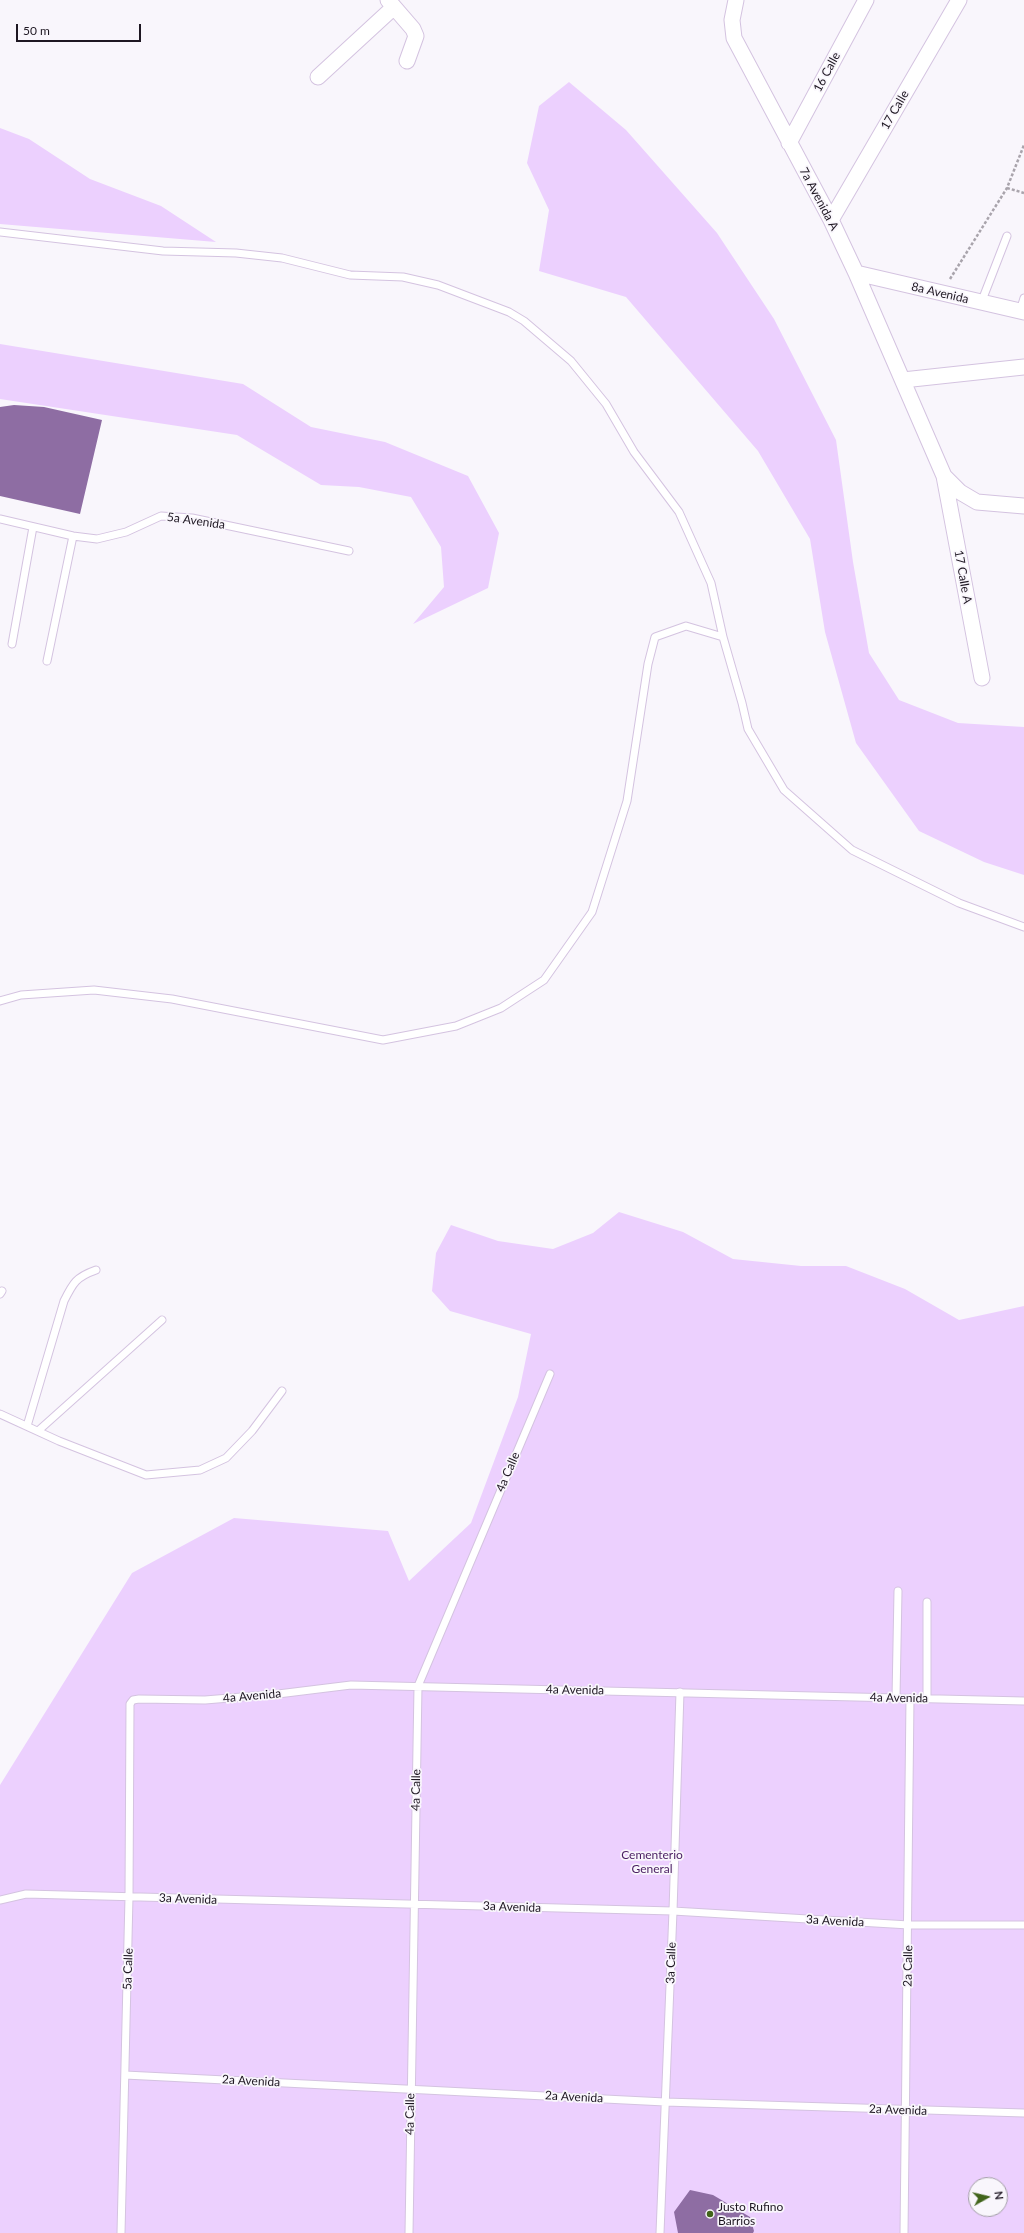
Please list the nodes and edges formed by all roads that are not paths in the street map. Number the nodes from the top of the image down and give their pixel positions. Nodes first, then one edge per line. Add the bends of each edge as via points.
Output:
1 (736, 0) edge
2 (866, 0) edge
3 (959, 0) edge
4 (391, 4) edge
5 (407, 61) dead end
6 (318, 78) dead end
7 (789, 143) junction
8 (831, 220) junction
9 (0, 232) edge
10 (1007, 236) dead end
11 (856, 273) junction
12 (981, 303) junction
13 (1023, 307) edge
14 (1024, 367) edge
15 (903, 380) junction
16 (944, 476) junction
17 (1024, 506) edge
18 (0, 519) edge
19 (33, 527) junction
20 (73, 536) junction
21 (349, 551) dead end
22 (723, 637) junction
23 (12, 644) dead end
24 (47, 661) dead end
25 (982, 678) dead end
26 (1024, 926) edge
27 (0, 1002) edge
28 (96, 1270) dead end
29 (162, 1320) dead end
30 (550, 1374) dead end
31 (282, 1392) dead end
32 (0, 1414) edge
33 (27, 1426) junction
34 (38, 1431) junction
35 (898, 1591) dead end
36 (926, 1602) dead end
37 (418, 1686) junction
38 (680, 1692) junction
39 (896, 1698) junction
40 (910, 1698) junction
41 (927, 1698) junction
42 (1024, 1701) edge
43 (130, 1704) joint
44 (130, 1897) junction
45 (0, 1900) edge
46 (414, 1904) junction
47 (673, 1911) junction
48 (909, 1925) junction
49 (1024, 1925) edge
50 (125, 2075) junction
51 (411, 2088) junction
52 (665, 2102) junction
53 (906, 2110) junction
54 (1024, 2113) edge
55 (121, 2233) edge
56 (408, 2233) edge
57 (660, 2233) edge
58 (904, 2233) edge

1 - 7 street, 7a Avenida A via 732,20 734,38
2 - 7 street, 16 Calle
3 - 8 street, 17 Calle
4 - 5 street via 416,36
4 - 6 street
7 - 8 street, 7a Avenida A
8 - 11 street, 7a Avenida A
9 - 22 lane via 162,251 236,253 282,258 350,275 403,277 438,285 509,312 524,321 571,362 606,404 634,452 679,512 711,583
10 - 12 lane
11 - 12 street, 8a Avenida
11 - 15 street, 7a Avenida A
12 - 13 street, 8a Avenida
14 - 15 street
15 - 16 street, 7a Avenida A
16 - 17 street via 960,492 977,502
16 - 25 street, 17 Calle A
18 - 19 lane, 5a Avenida
19 - 20 lane, 5a Avenida
19 - 23 lane
20 - 21 lane, 5a Avenida via 97,539 126,532 161,516 192,518
20 - 24 lane
22 - 26 lane via 748,729 784,790 852,850 959,902
22 - 27 lane via 686,626 655,637 648,664 627,801 592,912 544,980 501,1008 456,1026 383,1040 172,999 94,990 21,994
28 - 33 lane via 82,1275 74,1282 64,1301
29 - 34 lane
30 - 37 lane, 4a Calle
31 - 34 lane via 252,1431 226,1458 200,1470 146,1476
32 - 33 lane
33 - 34 lane
35 - 39 lane
36 - 41 lane
37 - 38 lane, 4a Avenida
37 - 43 lane, 4a Avenida via 351,1685 205,1700 138,1699
37 - 46 lane, 4a Calle
38 - 39 lane, 4a Avenida
38 - 47 lane, 3a Calle
39 - 40 lane, 4a Avenida
40 - 41 lane, 4a Avenida
40 - 48 lane, 2a Calle
41 - 42 lane, 4a Avenida
43 - 44 lane, 5a Calle
44 - 45 lane, 3a Avenida via 26,1894
44 - 46 lane, 3a Avenida
44 - 50 lane, 5a Calle
46 - 47 lane, 3a Avenida
46 - 51 lane, 4a Calle
47 - 48 lane, 3a Avenida
47 - 52 lane, 3a Calle
48 - 49 lane, 3a Avenida
48 - 53 lane, 2a Calle
50 - 51 lane, 2a Avenida
50 - 55 lane, 5a Calle
51 - 52 lane, 2a Avenida
51 - 56 lane, 4a Calle
52 - 53 lane, 2a Avenida
52 - 57 lane, 3a Calle
53 - 54 lane, 2a Avenida
53 - 58 lane, 2a Calle

